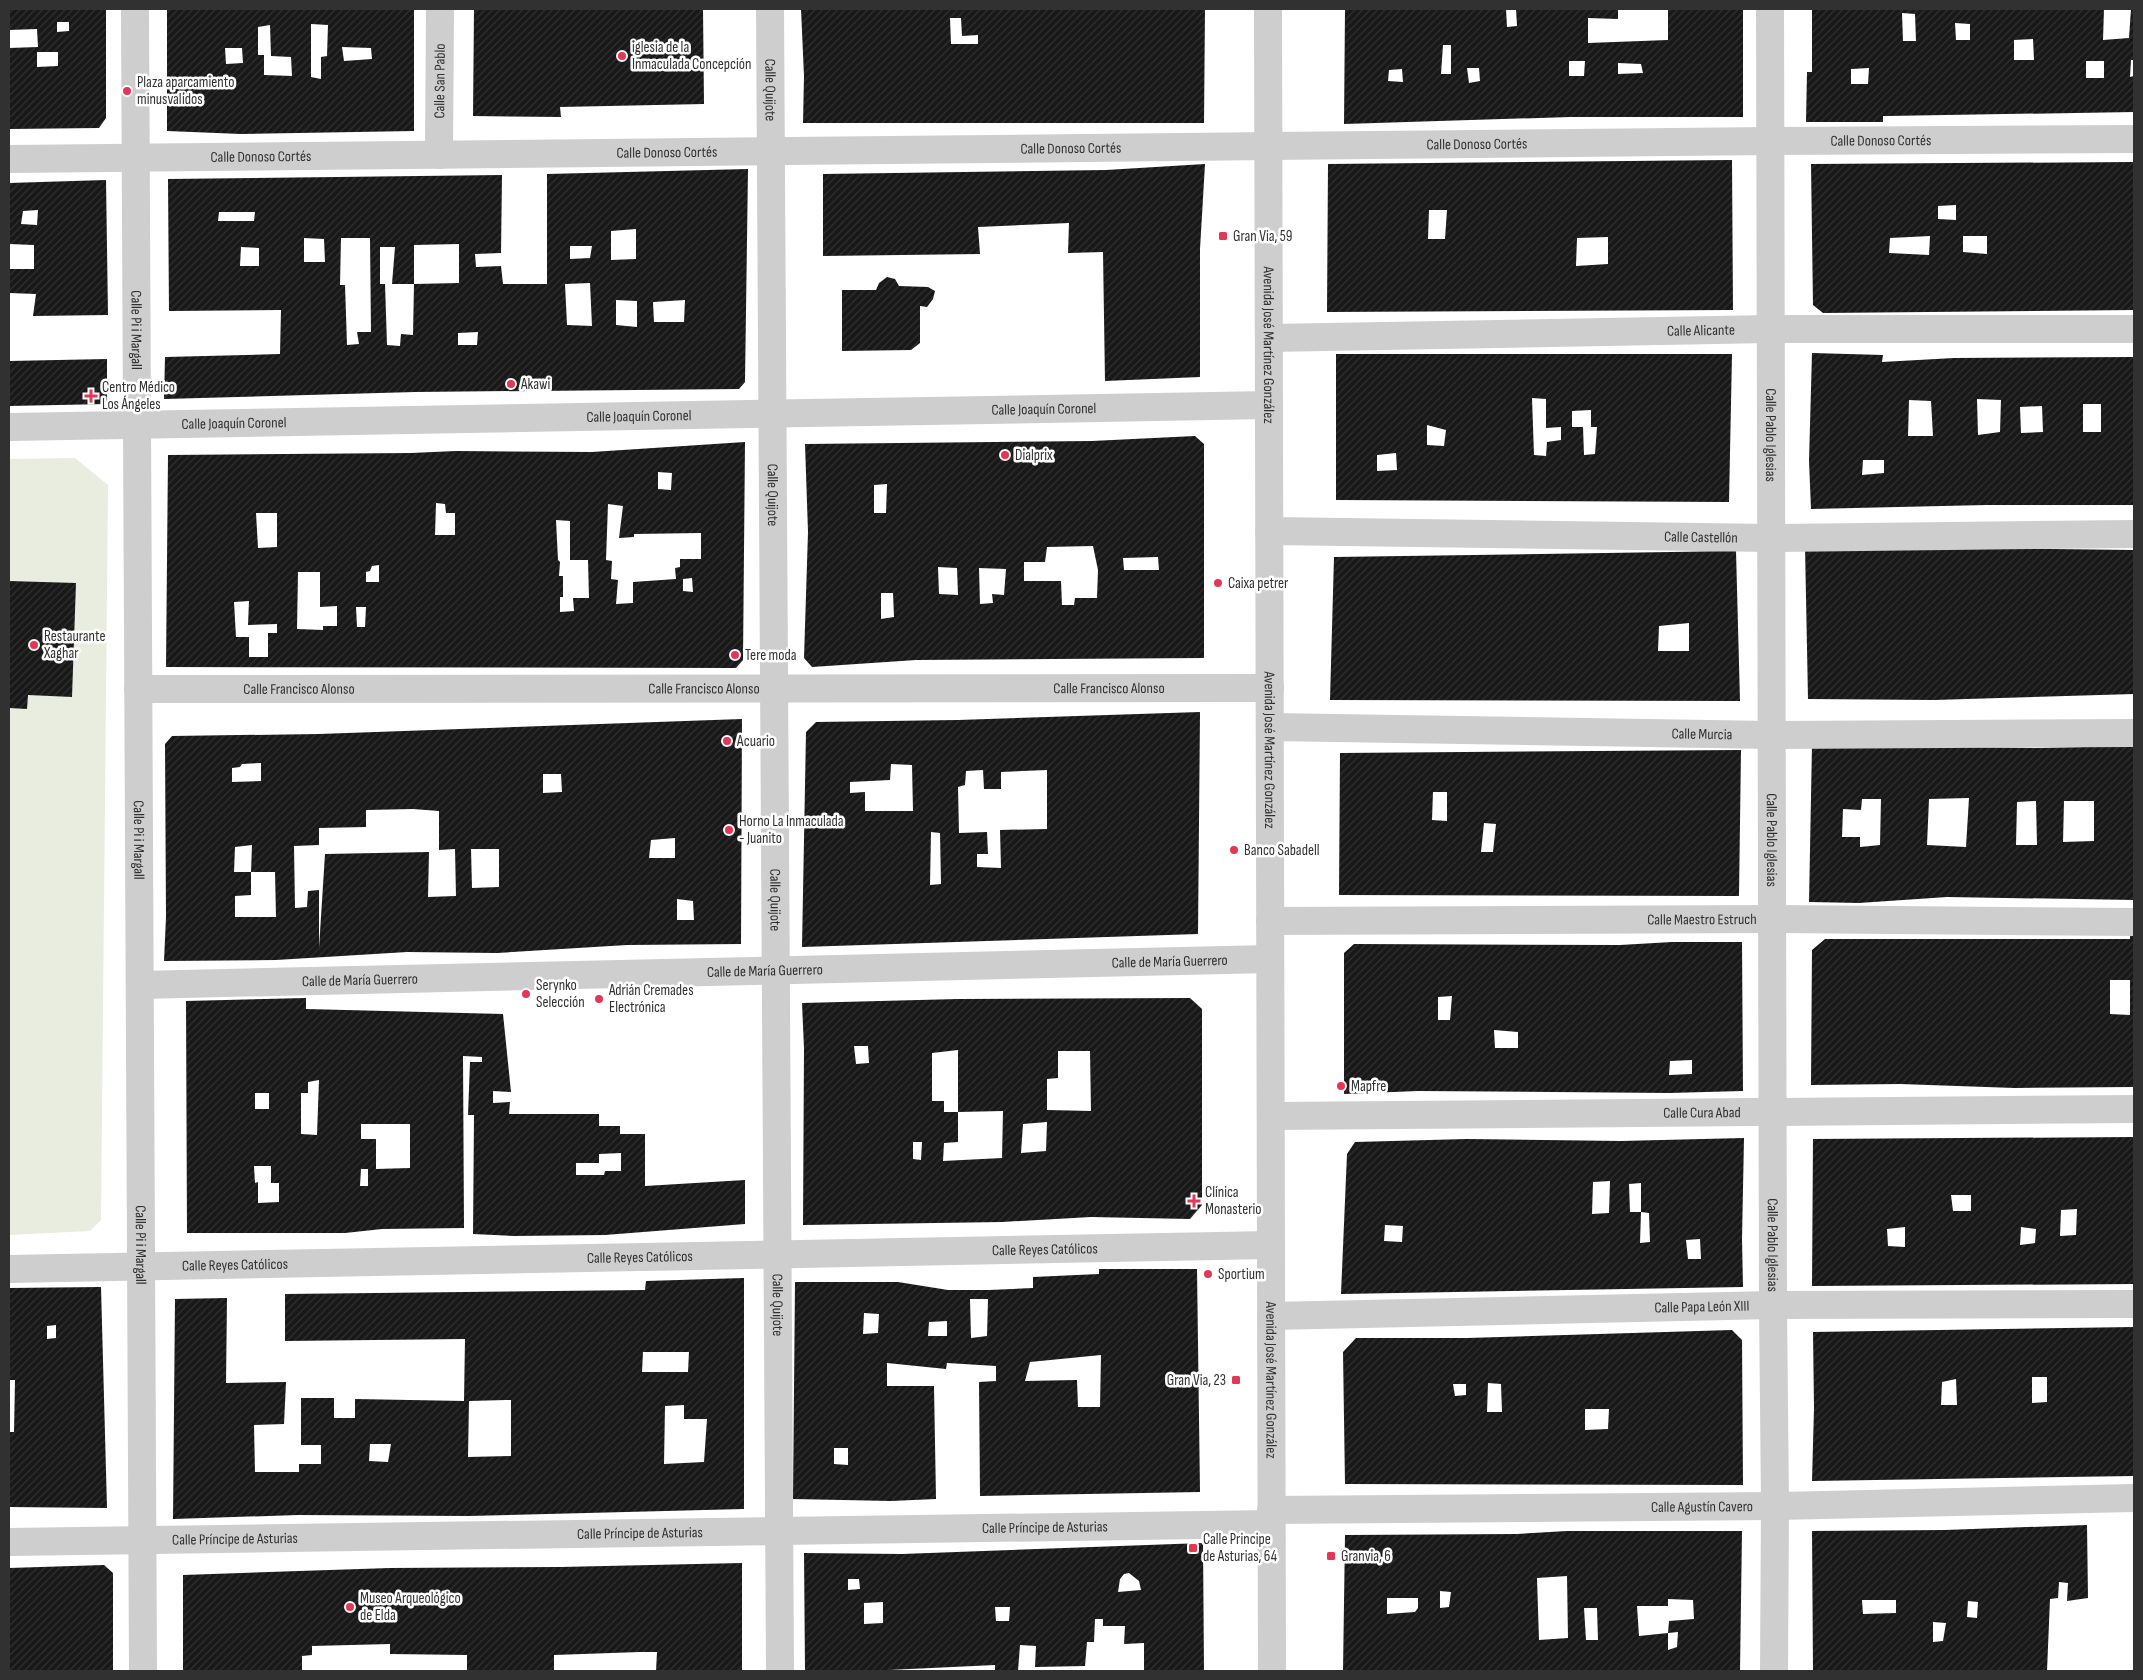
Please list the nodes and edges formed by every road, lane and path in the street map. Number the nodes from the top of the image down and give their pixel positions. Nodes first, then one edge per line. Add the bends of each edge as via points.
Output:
1 (135, 9) edge
2 (440, 9) edge
3 (770, 9) edge
4 (1268, 9) edge
5 (1770, 9) edge
6 (2134, 139) edge
7 (1770, 141) junction
8 (1268, 146) junction
9 (771, 152) junction
10 (439, 155) junction
11 (136, 158) junction
12 (9, 159) edge
13 (2134, 329) edge
14 (1770, 330) junction
15 (1269, 338) junction
16 (1269, 405) junction
17 (772, 414) junction
18 (137, 425) junction
19 (9, 427) edge
20 (1269, 531) junction
21 (2134, 534) edge
22 (1770, 538) junction
23 (1270, 688) junction
24 (138, 689) junction
25 (774, 689) junction
26 (1270, 727) junction
27 (2134, 732) edge
28 (1771, 735) junction
29 (1771, 919) junction
30 (1270, 921) junction
31 (2134, 922) edge
32 (1270, 960) junction
33 (776, 970) junction
34 (140, 985) junction
35 (2134, 1109) edge
36 (1773, 1113) junction
37 (1271, 1116) junction
38 (1271, 1245) junction
39 (777, 1254) junction
40 (141, 1266) junction
41 (9, 1269) edge
42 (2134, 1304) edge
43 (1772, 1305) junction
44 (1271, 1316) junction
45 (2134, 1498) edge
46 (1776, 1506) junction
47 (1271, 1517) junction
48 (779, 1531) junction
49 (143, 1540) junction
50 (9, 1542) edge
51 (143, 1671) edge
52 (780, 1671) edge
53 (1272, 1671) edge
54 (1774, 1671) edge

1 - 11 street, Calle Pi i Margall
2 - 10 street, Calle San Pablo
3 - 9 street, Calle Quijote
4 - 8 street, Avenida José Martínez González
5 - 7 street, Calle Pablo Iglesias
6 - 7 street, Calle Donoso Cortés
7 - 8 street, Calle Donoso Cortés
7 - 14 street, Calle Pablo Iglesias
8 - 9 street, Calle Donoso Cortés
8 - 15 street, Avenida José Martínez González
9 - 10 street, Calle Donoso Cortés
9 - 17 street, Calle Quijote
10 - 11 street, Calle Donoso Cortés
11 - 12 street, Calle Donoso Cortés
11 - 18 street, Calle Pi i Margall
13 - 14 street, Calle Alicante
14 - 15 street, Calle Alicante
14 - 22 street, Calle Pablo Iglesias
15 - 16 street, Avenida José Martínez González
16 - 17 street, Calle Joaquín Coronel
16 - 20 street, Avenida José Martínez González
17 - 18 street, Calle Joaquín Coronel
17 - 25 street, Calle Quijote
18 - 19 street, Calle Joaquín Coronel
18 - 24 street, Calle Pi i Margall
20 - 22 street, Calle Castellón
20 - 23 street, Avenida José Martínez González
21 - 22 street, Calle Castellón
22 - 28 street, Calle Pablo Iglesias
23 - 25 street, Calle Francisco Alonso
23 - 26 street, Avenida José Martínez González
24 - 25 street, Calle Francisco Alonso
24 - 34 street, Calle Pi i Margall
25 - 33 street, Calle Quijote
26 - 28 street, Calle Murcia
26 - 30 street, Avenida José Martínez González
27 - 28 street, Calle Murcia
28 - 29 street, Calle Pablo Iglesias
29 - 30 street, Calle Maestro Estruch
29 - 31 street, Calle Maestro Estruch
29 - 36 street, Calle Pablo Iglesias
30 - 32 street, Avenida José Martínez González
32 - 33 street, Calle de María Guerrero
32 - 37 street, Avenida José Martínez González
33 - 34 street, Calle de María Guerrero
33 - 39 street, Calle Quijote
34 - 40 street, Calle Pi i Margall
35 - 36 street, Calle Cura Abad
36 - 37 street, Calle Cura Abad
36 - 43 street, Calle Pablo Iglesias
37 - 38 street, Avenida José Martínez González
38 - 39 street, Calle Reyes Católicos
38 - 44 street, Avenida José Martínez González
39 - 40 street, Calle Reyes Católicos
39 - 48 street, Calle Quijote
40 - 41 street, Calle Reyes Católicos
40 - 49 street, Calle Pi i Margall
42 - 43 street, Calle Papa León XIII
43 - 44 street, Calle Papa León XIII
43 - 46 street, Calle Pablo Iglesias
44 - 47 street, Avenida José Martínez González
45 - 46 street, Calle Agustín Cavero
46 - 47 street, Calle Agustín Cavero
46 - 54 street, Calle Pablo Iglesias
47 - 48 street, Calle Príncipe de Asturias
47 - 53 street, Avenida José Martínez González
48 - 49 street, Calle Príncipe de Asturias
48 - 52 street, Calle Quijote
49 - 50 street, Calle Príncipe de Asturias
49 - 51 street, Calle Pi i Margall

